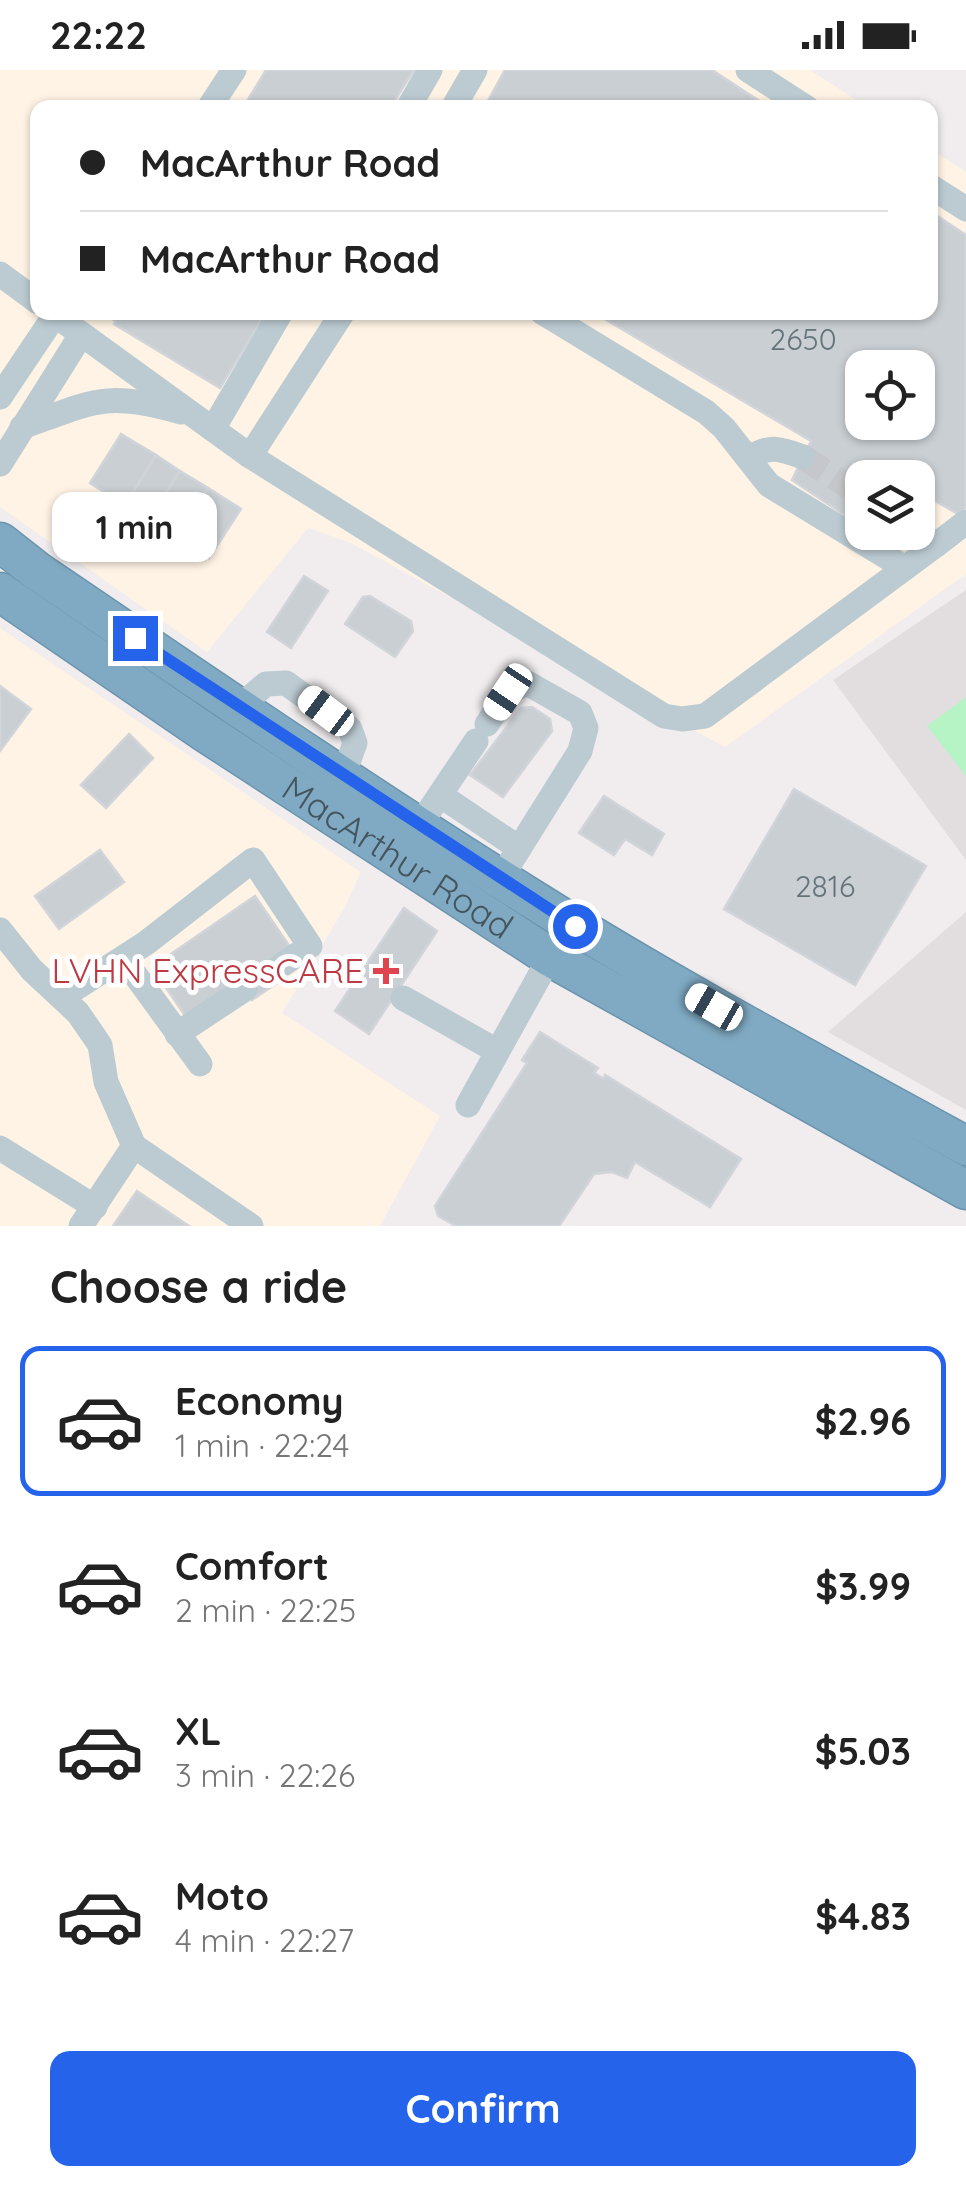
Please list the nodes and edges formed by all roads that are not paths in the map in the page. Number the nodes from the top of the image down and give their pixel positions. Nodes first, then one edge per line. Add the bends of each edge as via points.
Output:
1 (234, 70) edge
2 (430, 70) edge
3 (475, 70) edge
4 (748, 70) edge
5 (213, 100) edge
6 (413, 100) edge
7 (458, 100) edge
8 (795, 100) edge
9 (938, 191) edge
10 (966, 210) edge
11 (0, 274) edge
12 (30, 296) edge
13 (45, 320) edge
14 (63, 320) edge
15 (276, 320) edge
16 (339, 320) edge
17 (555, 320) edge
18 (82, 334) junction
19 (0, 396) edge
20 (205, 423) junction
21 (22, 427) junction
22 (250, 456) junction
23 (803, 458) tunnel mouth
24 (749, 459) junction
25 (0, 464) edge
26 (966, 522) edge
27 (935, 536) edge
28 (0, 542) edge
29 (919, 550) edge
30 (905, 568) junction
31 (2, 594) edge
32 (430, 811) junction
33 (510, 863) junction
34 (0, 930) edge
35 (550, 957) junction
36 (122, 958) junction
37 (270, 973) dead end
38 (245, 990) dead end
39 (62, 998) junction
40 (403, 998) dead end
41 (177, 1034) junction
42 (498, 1051) junction
43 (200, 1064) dead end
44 (468, 1105) dead end
45 (134, 1146) junction
46 (966, 1146) edge
47 (0, 1148) edge
48 (890, 1150) junction
49 (966, 1190) edge
50 (966, 1212) edge
51 (88, 1216) edge
52 (251, 1226) edge

1 - 5 lane
2 - 6 lane
3 - 7 lane
4 - 8 lane
9 - 10 lane
11 - 12 lane
13 - 19 lane
14 - 18 lane
15 - 20 lane
16 - 22 lane
17 - 24 lane via 706,412
18 - 20 lane
18 - 21 lane
20 - 21 lane via 140,401 104,399
20 - 22 lane
21 - 25 lane
22 - 30 lane via 664,716 705,716
23 - 24 lane via 780,448 761,449
24 - 30 lane via 769,484
26 - 27 lane
28 - 32 highway, MacArthur Road via 343,776
29 - 30 lane
31 - 35 highway, MacArthur Road
32 - 33 highway, MacArthur Road
32 - 33 lane via 508,692 527,683 580,713 586,728 580,751
33 - 46 highway, MacArthur Road via 680,988
34 - 39 lane
35 - 42 lane
35 - 48 highway, MacArthur Road via 809,1115
36 - 37 lane via 253,860 310,946
36 - 39 lane
36 - 41 lane
38 - 41 lane
39 - 45 lane via 100,1046 106,1082
40 - 42 lane
41 - 43 lane
42 - 44 lane
45 - 51 lane
45 - 52 lane
47 - 51 lane
48 - 49 highway, MacArthur Road
48 - 50 highway

